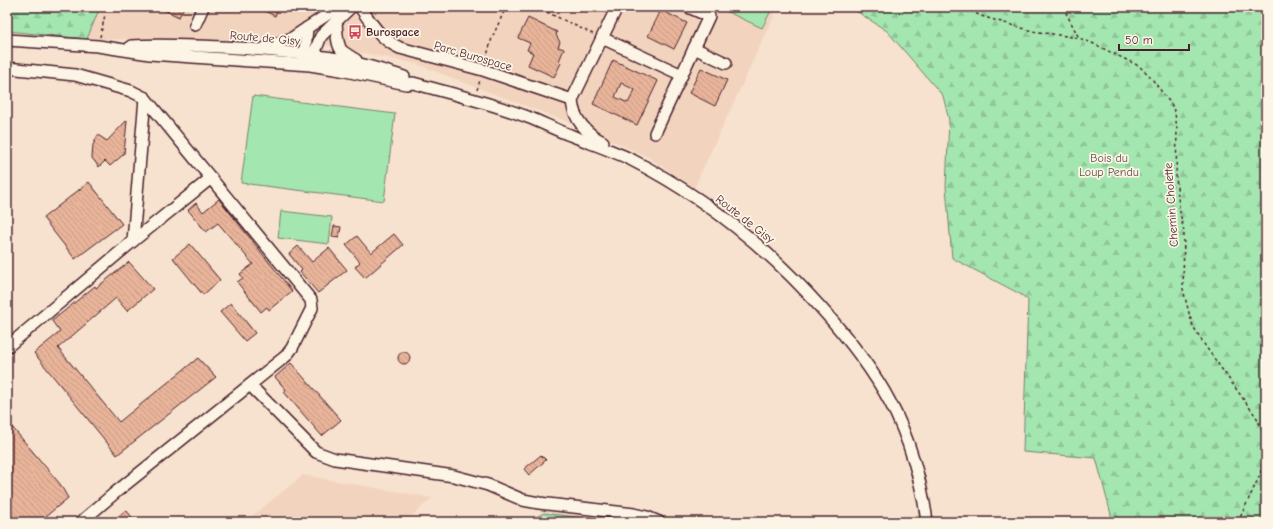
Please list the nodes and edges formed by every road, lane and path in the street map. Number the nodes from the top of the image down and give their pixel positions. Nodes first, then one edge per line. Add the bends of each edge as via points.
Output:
1 (203, 7) edge
2 (343, 7) edge
3 (351, 7) edge
4 (360, 7) edge
5 (506, 7) edge
6 (536, 7) edge
7 (617, 7) edge
8 (966, 7) edge
9 (1063, 7) edge
10 (695, 8) edge
11 (105, 15) dead end
12 (336, 22) junction
13 (195, 25) dead end
14 (307, 28) junction
15 (602, 38) junction
16 (1078, 38) junction
17 (7, 40) edge
18 (98, 46) junction
19 (111, 48) junction
20 (694, 48) junction
21 (259, 50) junction
22 (310, 58) junction
23 (726, 63) dead end
24 (361, 64) junction
25 (7, 68) edge
26 (483, 70) junction
27 (682, 75) junction
28 (413, 83) junction
29 (145, 98) junction
30 (474, 100) junction
31 (572, 100) junction
32 (655, 133) dead end
33 (659, 175) junction
34 (211, 178) junction
35 (133, 241) junction
36 (7, 347) edge
37 (250, 385) junction
38 (1266, 445) edge
39 (1266, 458) edge
40 (81, 522) edge
41 (659, 522) edge
42 (927, 522) edge
43 (1238, 522) edge

1 - 13 street
2 - 14 street
3 - 12 street
4 - 26 street, Parc Burospace via 390,44 411,52
5 - 26 path via 492,38
6 - 15 path
7 - 15 street
8 - 16 path, Chemin Cholette via 981,16 1032,31
9 - 16 path
10 - 20 street via 709,16
11 - 18 path
12 - 22 street via 321,36
12 - 24 street via 339,47
14 - 21 street via 286,41
14 - 22 street via 304,43
15 - 27 street
15 - 31 street
16 - 38 path, Chemin Cholette via 1139,66 1149,75 1175,113 1176,177 1184,232 1183,289 1189,313 1206,347 1257,418
17 - 18 street, Route de Gisy
18 - 19 street, Route de Gisy
19 - 21 street, Route de Gisy via 154,44
19 - 22 street, Route de Gisy via 150,54
20 - 23 street
20 - 27 street
21 - 22 street, Route de Gisy
22 - 24 street, Route de Gisy via 337,59
22 - 28 street, Route de Gisy via 341,70 406,84
24 - 28 street, Route de Gisy via 408,78
25 - 29 street via 75,75 131,91
26 - 30 path
26 - 31 street, Parc Burospace
27 - 32 street
28 - 30 street, Route de Gisy
29 - 34 street
29 - 35 street
30 - 33 street, Route de Gisy via 530,118 629,159
31 - 33 street via 577,117 593,137 634,157
33 - 42 street, Route de Gisy via 747,235 798,281 850,340 891,404 919,477
34 - 35 street
34 - 37 street via 311,300 312,308 292,348 286,356
35 - 36 street
37 - 40 street
37 - 41 street via 316,452 335,459 454,476 488,485 522,500 634,514
39 - 43 path

